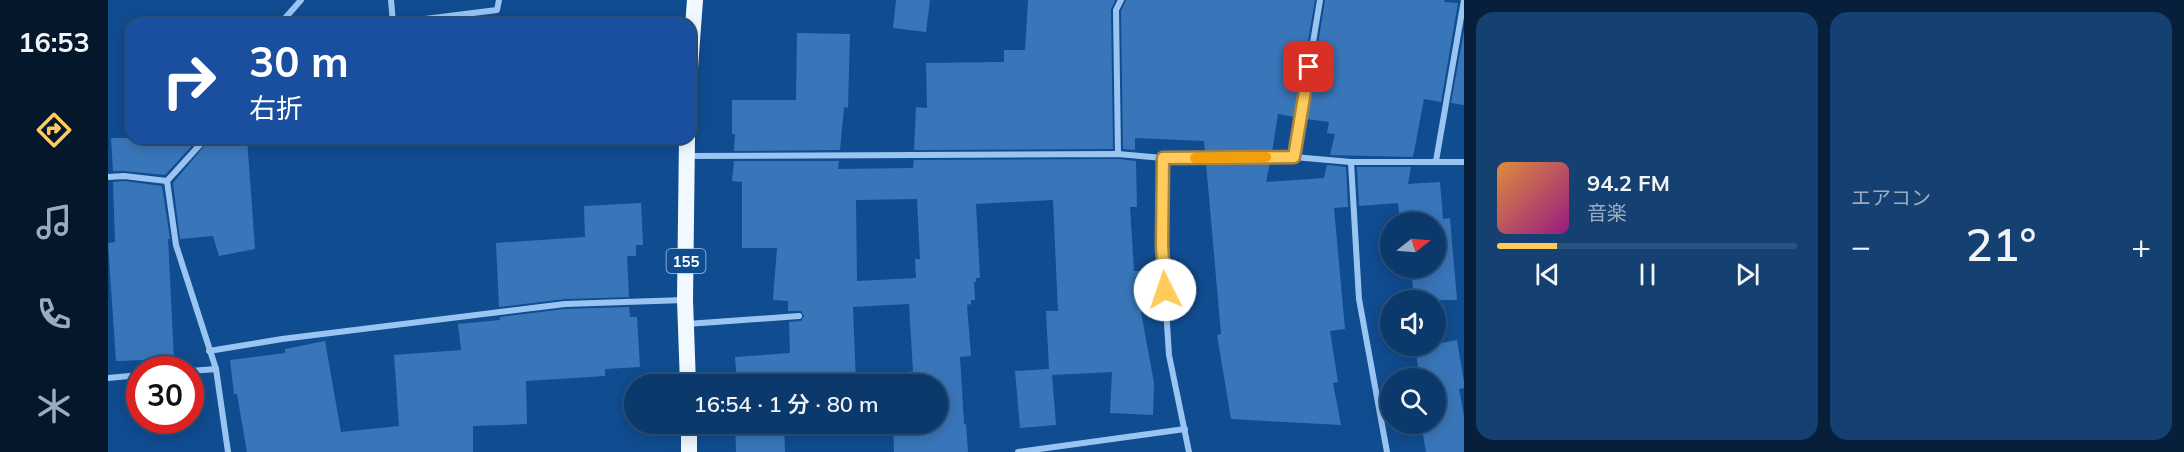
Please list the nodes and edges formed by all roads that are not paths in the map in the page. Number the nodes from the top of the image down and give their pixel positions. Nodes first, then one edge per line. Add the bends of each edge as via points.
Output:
1 (301, 0) edge
2 (391, 0) edge
3 (499, 0) edge
4 (695, 0) edge
5 (1122, 0) edge
6 (1320, 0) edge
7 (1464, 0) edge
8 (285, 18) edge
9 (393, 18) edge
10 (433, 18) edge
11 (694, 18) edge
12 (201, 144) edge
13 (687, 144) edge
14 (1118, 153) junction
15 (686, 156) junction
16 (1294, 157) junction
17 (1163, 158) junction
18 (1436, 161) junction
19 (1351, 162) junction
20 (1464, 162) edge
21 (108, 177) edge
22 (167, 181) junction
23 (686, 300) junction
24 (799, 316) dead end
25 (687, 324) junction
26 (209, 351) junction
27 (216, 369) junction
28 (204, 370) edge
29 (688, 374) edge
30 (126, 376) edge
31 (108, 378) edge
32 (1185, 429) junction
33 (689, 434) edge
34 (228, 452) edge
35 (689, 452) edge
36 (1018, 452) edge
37 (1190, 452) edge
38 (1387, 452) edge

1 - 8 street
2 - 9 street
3 - 10 street via 497,10
4 - 11 highway
5 - 14 street via 1116,10
6 - 16 street
7 - 18 street
12 - 22 street
13 - 15 highway, 155
14 - 15 street
14 - 17 street
15 - 23 highway, 155
16 - 17 street
16 - 19 street
17 - 32 street via 1162,246 1170,355
18 - 19 street
18 - 20 street
19 - 38 street via 1359,299
21 - 22 street
22 - 26 street via 176,245
23 - 25 highway, 155
23 - 26 street via 566,304
24 - 25 street
25 - 29 highway, 155
26 - 27 street
27 - 28 street
27 - 34 street
30 - 31 street
32 - 36 street
32 - 37 street
33 - 35 highway

